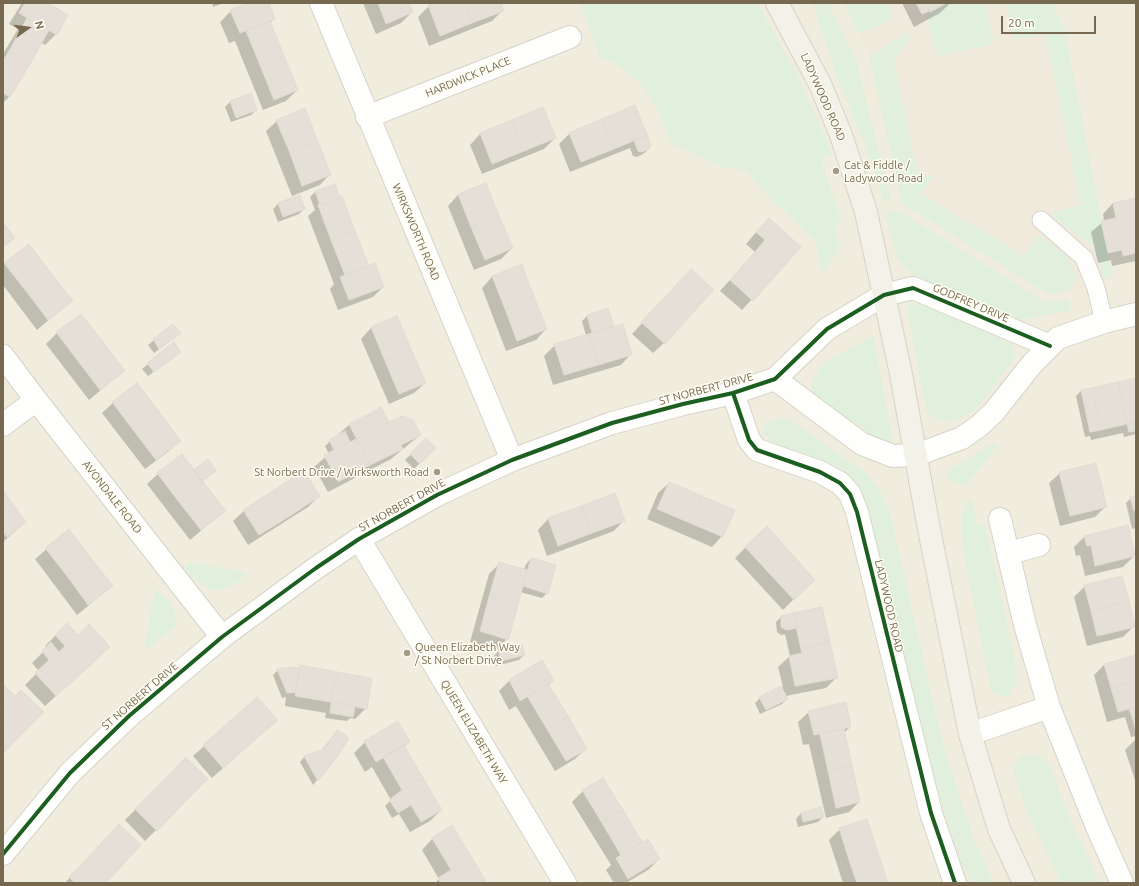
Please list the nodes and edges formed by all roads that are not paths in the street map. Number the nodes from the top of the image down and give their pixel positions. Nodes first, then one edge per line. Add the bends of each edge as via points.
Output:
1 (321, 3) edge
2 (778, 3) edge
3 (570, 37) dead end
4 (367, 117) junction
5 (1041, 220) dead end
6 (884, 295) junction
7 (1136, 314) edge
8 (1104, 322) junction
9 (1050, 346) junction
10 (3, 356) edge
11 (775, 379) junction
12 (733, 393) junction
13 (36, 400) junction
14 (3, 425) edge
15 (916, 455) junction
16 (512, 460) junction
17 (1000, 519) dead end
18 (359, 539) junction
19 (1039, 545) dead end
20 (1009, 553) junction
21 (222, 637) junction
22 (1049, 707) junction
23 (970, 734) junction
24 (3, 854) edge
25 (565, 883) edge
26 (956, 883) edge
27 (1024, 883) edge
28 (1122, 883) edge

1 - 4 street, WIRKSWORTH ROAD
2 - 6 main road, LADYWOOD ROAD via 820,84 842,135 866,212
3 - 4 street, HARDWICK PLACE
4 - 16 street, WIRKSWORTH ROAD
5 - 8 lane via 1084,258 1096,288
6 - 9 street, GODFREY DRIVE via 913,288
6 - 11 street, ST NORBERT DRIVE via 827,329
6 - 15 main road, LADYWOOD ROAD
7 - 8 street
8 - 9 street via 1063,336
9 - 15 street via 979,426 962,438
10 - 13 street, AVONDALE ROAD
11 - 12 street, ST NORBERT DRIVE
11 - 15 street via 862,444 893,456
12 - 16 street, ST NORBERT DRIVE via 612,423
12 - 26 street, LADYWOOD ROAD via 749,440 757,450 820,472 840,483 850,494 857,512 929,805
13 - 14 street
13 - 21 street, AVONDALE ROAD
15 - 23 main road, LADYWOOD ROAD
16 - 18 street, ST NORBERT DRIVE via 437,495
17 - 20 street
18 - 21 street, ST NORBERT DRIVE
18 - 25 street, QUEEN ELIZABETH WAY
19 - 20 street
20 - 22 street via 1025,625
21 - 24 street, ST NORBERT DRIVE via 128,716 70,773
22 - 23 street
22 - 28 street
23 - 27 main road, LADYWOOD ROAD via 1000,829

